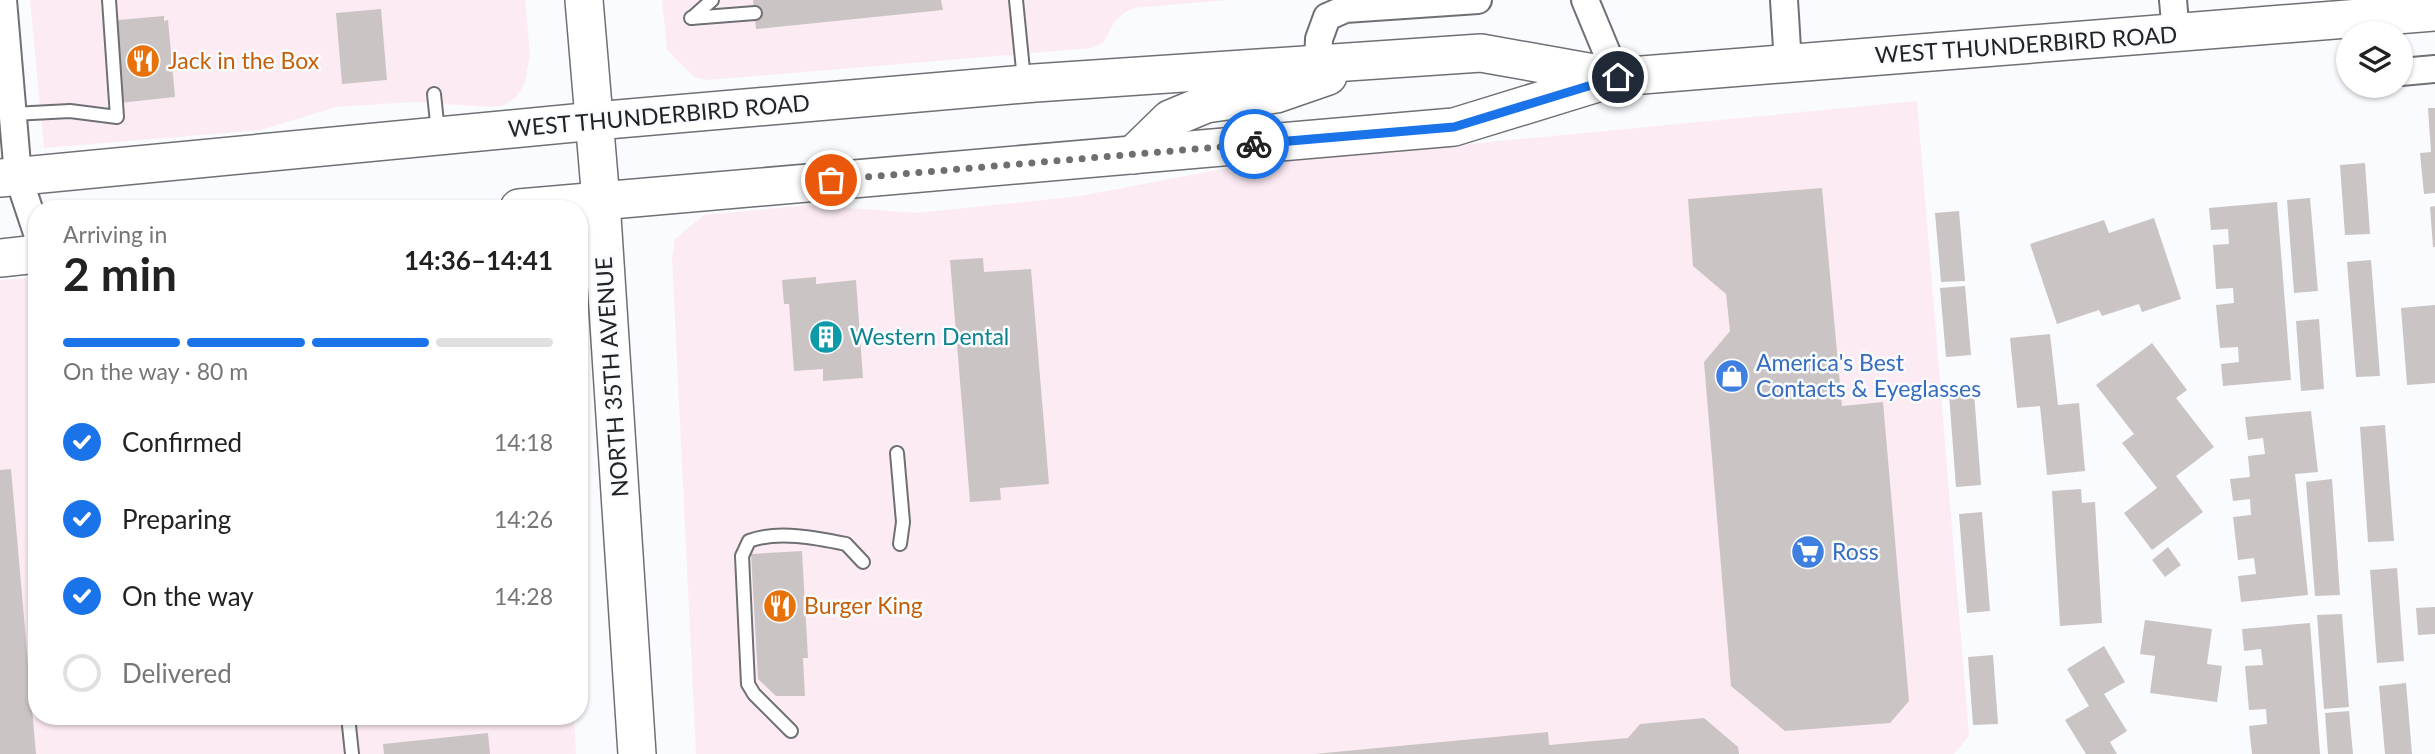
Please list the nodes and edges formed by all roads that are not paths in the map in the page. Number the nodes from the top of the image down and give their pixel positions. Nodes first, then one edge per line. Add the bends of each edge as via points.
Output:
1 (3, 0) edge
2 (109, 0) edge
3 (584, 0) edge
4 (691, 0) edge
5 (712, 0) edge
6 (1016, 0) edge
7 (1478, 0) edge
8 (1585, 0) edge
9 (1784, 0) edge
10 (2435, 12) edge
11 (755, 13) dead end
12 (2174, 17) edge
13 (691, 18) junction
14 (1373, 60) junction
15 (1318, 63) junction
16 (1788, 64) junction
17 (2435, 69) edge
18 (2413, 71) edge
19 (1618, 77) junction
20 (1024, 84) junction
21 (434, 94) dead end
22 (13, 114) junction
23 (595, 121) junction
24 (438, 136) junction
25 (1133, 155) junction
26 (9, 177) edge
27 (601, 201) junction
28 (588, 202) edge
29 (28, 215) edge
30 (28, 255) edge
31 (0, 258) edge
32 (897, 453) dead end
33 (900, 544) dead end
34 (863, 562) dead end
35 (349, 725) edge
36 (791, 731) dead end
37 (352, 754) edge
38 (637, 754) edge

1 - 22 street
2 - 22 lane via 117,117 70,111
3 - 23 main road, NORTH 35TH AVENUE
4 - 13 lane
5 - 13 lane
6 - 20 lane
7 - 15 street via 1345,9 1327,17 1319,38
8 - 19 street
9 - 16 street
10 - 12 main road, WEST THUNDERBIRD ROAD
11 - 13 lane
12 - 16 main road, WEST THUNDERBIRD ROAD
14 - 15 main road, WEST THUNDERBIRD ROAD
14 - 19 main road, WEST THUNDERBIRD ROAD via 1481,52
14 - 25 main road via 1276,94 1206,104 1170,119
15 - 20 main road, WEST THUNDERBIRD ROAD
16 - 19 main road, WEST THUNDERBIRD ROAD
17 - 18 street
19 - 25 main road, WEST THUNDERBIRD ROAD via 1454,127
20 - 23 main road, WEST THUNDERBIRD ROAD
21 - 24 lane
22 - 26 street
23 - 24 main road, WEST THUNDERBIRD ROAD
23 - 27 main road, NORTH 35TH AVENUE
24 - 26 main road, WEST THUNDERBIRD ROAD
25 - 27 main road, WEST THUNDERBIRD ROAD
26 - 29 street
27 - 28 main road, WEST THUNDERBIRD ROAD
27 - 38 main road, NORTH 35TH AVENUE
30 - 31 main road
32 - 33 lane via 903,522
34 - 36 lane via 846,544 784,536 749,541 742,556 748,684
35 - 37 lane

